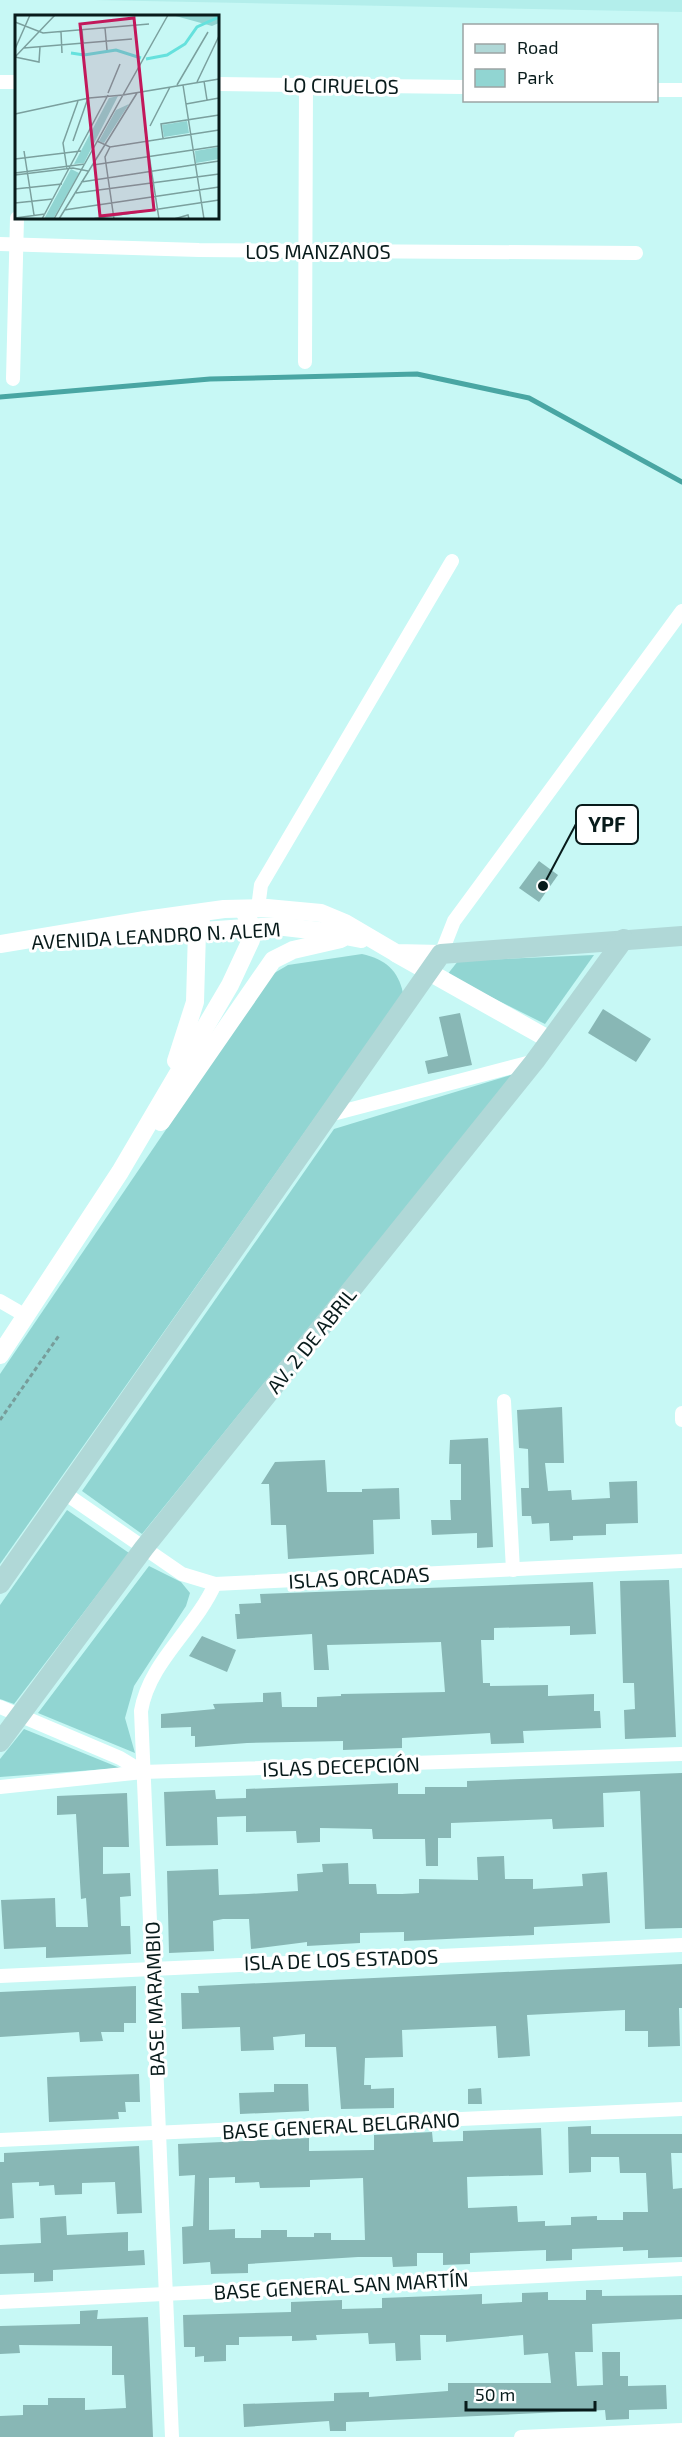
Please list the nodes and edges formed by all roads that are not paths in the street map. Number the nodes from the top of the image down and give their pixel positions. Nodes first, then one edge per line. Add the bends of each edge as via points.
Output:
1 (219, 84) edge
2 (306, 84) junction
3 (463, 87) edge
4 (658, 90) edge
5 (682, 90) edge
6 (17, 219) edge
7 (0, 244) edge
8 (17, 245) junction
9 (305, 250) junction
10 (636, 253) dead end
11 (305, 362) dead end
12 (13, 379) dead end
13 (452, 561) dead end
14 (682, 611) edge
15 (244, 909) junction
16 (252, 927) junction
17 (197, 931) junction
18 (682, 936) edge
19 (350, 937) junction
20 (624, 939) junction
21 (374, 941) junction
22 (4, 944) edge
23 (396, 953) junction
24 (441, 954) junction
25 (430, 973) junction
26 (550, 1040) junction
27 (534, 1061) junction
28 (329, 1115) junction
29 (134, 1148) junction
30 (120, 1172) junction
31 (0, 1301) edge
32 (26, 1316) junction
33 (0, 1355) edge
34 (504, 1401) dead end
35 (682, 1413) edge
36 (682, 1420) edge
37 (63, 1492) junction
38 (144, 1548) junction
39 (682, 1561) edge
40 (513, 1570) junction
41 (0, 1584) edge
42 (215, 1584) junction
43 (0, 1707) edge
44 (21, 1714) junction
45 (0, 1742) edge
46 (682, 1754) edge
47 (143, 1772) junction
48 (0, 1787) edge
49 (682, 1945) edge
50 (153, 1967) junction
51 (0, 1976) edge
52 (682, 2109) edge
53 (160, 2133) junction
54 (0, 2139) edge
55 (682, 2269) edge
56 (166, 2293) junction
57 (0, 2302) edge
58 (682, 2430) edge
59 (172, 2437) edge
60 (521, 2437) edge

1 - 2 street, LO CIRUELOS
2 - 3 street, LO CIRUELOS
2 - 9 street
4 - 5 street
6 - 8 street
7 - 8 street, LOS MANZANOS
8 - 9 street, LOS MANZANOS
8 - 12 street
9 - 10 street, LOS MANZANOS
9 - 11 street
13 - 15 street
14 - 24 street via 454,921
15 - 16 street
15 - 17 street via 203,919
15 - 21 street, AVENIDA LEANDRO N. ALEM via 302,909 321,913
15 - 22 street, AVENIDA LEANDRO N. ALEM via 84,929
16 - 17 street, AVENIDA LEANDRO N. ALEM
16 - 19 street, AVENIDA LEANDRO N. ALEM via 299,928
16 - 29 street via 245,957
17 - 22 street, AVENIDA LEANDRO N. ALEM
17 - 30 street via 195,1002 188,1030
18 - 20 main road
19 - 21 street, AVENIDA LEANDRO N. ALEM
19 - 29 street via 293,950 273,960 174,1105 152,1134
20 - 24 main road
20 - 26 main road, AV. 2 DE ABRIL
21 - 23 street, AVENIDA LEANDRO N. ALEM
23 - 24 street, AVENIDA LEANDRO N. ALEM
23 - 25 street
24 - 25 main road
25 - 26 street
25 - 28 main road
26 - 27 main road, AV. 2 DE ABRIL
27 - 28 street
27 - 38 main road, AV. 2 DE ABRIL
28 - 37 main road
29 - 30 street
30 - 32 street
31 - 32 street
32 - 33 street
34 - 40 street
35 - 36 street
37 - 38 street, ISLAS ORCADAS
37 - 41 main road
38 - 42 street, ISLAS ORCADAS via 182,1574
38 - 44 main road, AV. 2 DE ABRIL
39 - 40 street, ISLAS ORCADAS
40 - 42 street, ISLAS ORCADAS
42 - 47 street, BASE MARAMBIO via 143,1695
43 - 44 street
44 - 45 main road, AV. 2 DE ABRIL
44 - 47 street
46 - 47 street, ISLAS DECEPCIÓN
47 - 48 street, ISLAS DECEPCIÓN
47 - 50 street, BASE MARAMBIO
49 - 50 street, ISLA DE LOS ESTADOS
50 - 51 street, ISLA DE LOS ESTADOS
50 - 53 street, BASE MARAMBIO
52 - 53 street, BASE GENERAL BELGRANO
53 - 54 street, BASE GENERAL BELGRANO
53 - 56 street, BASE MARAMBIO
55 - 56 street, BASE GENERAL SAN MARTÍN
56 - 57 street, BASE GENERAL SAN MARTÍN
56 - 59 street, BASE MARAMBIO
58 - 60 street

